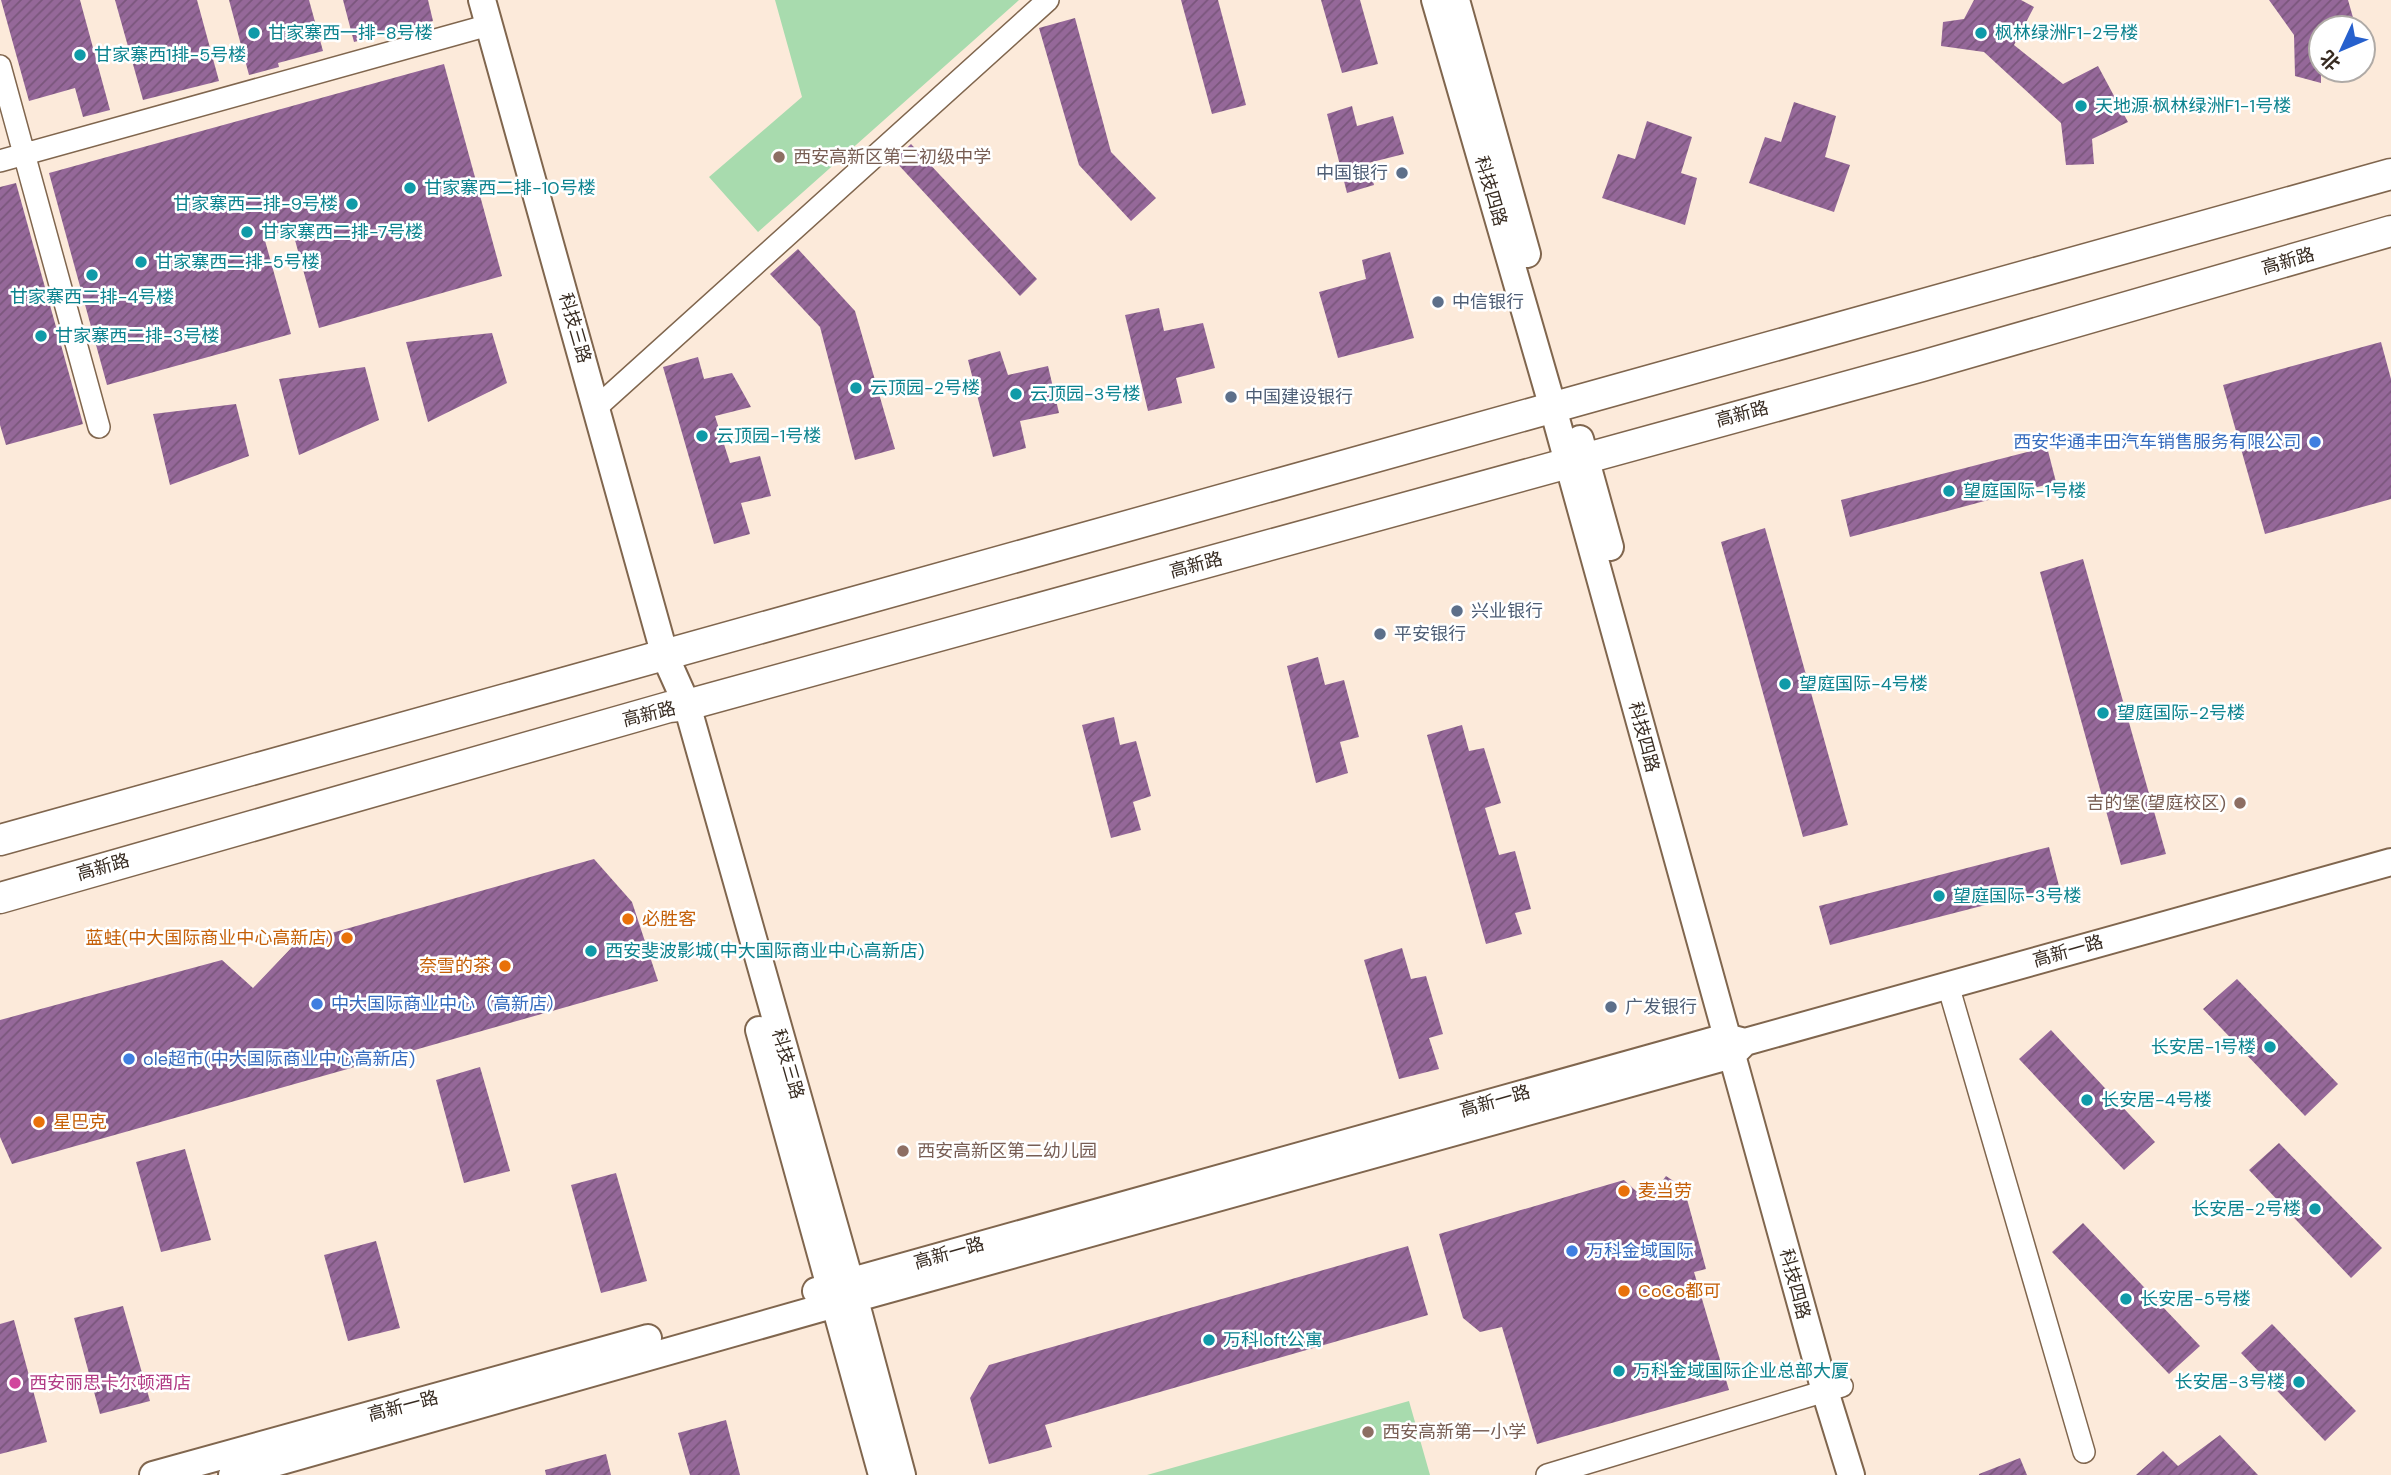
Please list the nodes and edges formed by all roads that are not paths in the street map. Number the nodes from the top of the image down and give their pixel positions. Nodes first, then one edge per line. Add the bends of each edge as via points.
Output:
1 (1048, 0) edge
2 (1435, 0) edge
3 (1456, 0) edge
4 (486, 12) edge
5 (0, 66) edge
6 (24, 155) junction
7 (0, 161) edge
8 (2391, 174) edge
9 (2391, 231) edge
10 (1561, 406) junction
11 (597, 407) junction
12 (100, 427) dead end
13 (1577, 459) junction
14 (666, 656) junction
15 (678, 706) junction
16 (0, 840) edge
17 (2391, 862) edge
18 (0, 898) edge
19 (1948, 985) junction
20 (1734, 1045) junction
21 (842, 1293) junction
22 (1833, 1389) junction
23 (2084, 1452) dead end
24 (153, 1475) edge
25 (232, 1475) edge
26 (882, 1475) edge
27 (902, 1475) edge
28 (1547, 1475) edge
29 (1851, 1475) edge
30 (1870, 1475) edge

1 - 11 street
2 - 10 street, 科技四路
3 - 10 street, 科技四路
4 - 6 street
4 - 11 street, 科技三路
5 - 6 street
6 - 7 street
6 - 12 street
8 - 10 main road
9 - 13 main road, 高新路
10 - 13 street, 科技四路
10 - 14 main road
11 - 14 street, 科技三路
13 - 15 main road, 高新路
13 - 20 street, 科技四路
14 - 15 street, 科技三路
14 - 16 main road
15 - 18 main road, 高新路
15 - 21 street, 科技三路
17 - 19 street, 高新一路
19 - 20 street, 高新一路
19 - 23 street
20 - 21 street, 高新一路
20 - 22 street, 科技四路
21 - 24 street, 高新一路
21 - 25 street, 高新一路
21 - 26 street, 科技三路
21 - 27 street, 科技三路
22 - 28 street
22 - 29 street, 科技四路
22 - 30 street, 科技四路

